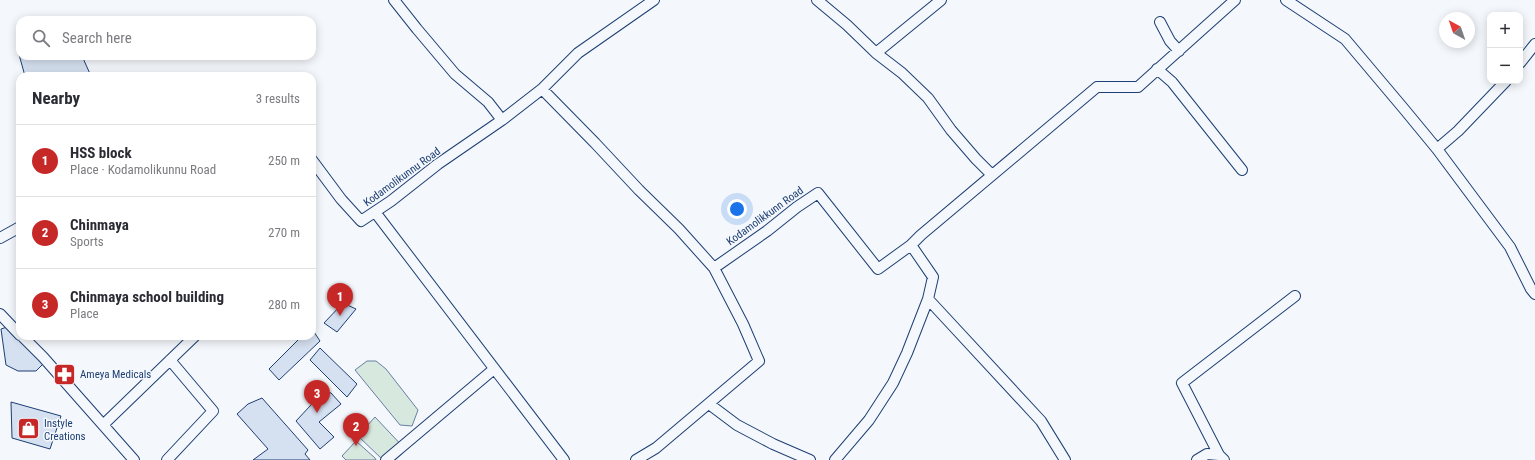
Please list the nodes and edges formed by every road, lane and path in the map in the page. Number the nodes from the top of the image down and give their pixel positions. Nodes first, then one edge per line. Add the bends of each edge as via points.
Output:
1 (394, 0) edge
2 (654, 0) edge
3 (817, 0) edge
4 (942, 0) edge
5 (1235, 0) edge
6 (1286, 0) edge
7 (1160, 22) dead end
8 (1535, 44) edge
9 (1179, 51) junction
10 (876, 53) junction
11 (1523, 59) edge
12 (1157, 69) junction
13 (1503, 84) edge
14 (542, 89) junction
15 (502, 120) junction
16 (1437, 149) junction
17 (316, 165) edge
18 (1242, 170) dead end
19 (992, 176) junction
20 (375, 212) junction
21 (16, 229) edge
22 (0, 238) edge
23 (911, 245) junction
24 (714, 268) junction
25 (1535, 294) edge
26 (1295, 296) dead end
27 (928, 299) junction
28 (0, 314) edge
29 (16, 330) edge
30 (26, 340) edge
31 (191, 340) edge
32 (170, 360) junction
33 (494, 368) junction
34 (709, 404) junction
35 (104, 424) junction
36 (1221, 457) edge
37 (803, 459) edge
38 (134, 460) edge
39 (167, 460) edge
40 (386, 460) edge
41 (564, 460) edge
42 (636, 460) edge
43 (835, 460) edge
44 (1065, 460) edge
45 (1198, 460) edge

1 - 15 street via 455,74 488,102
2 - 14 street via 578,53
3 - 10 street
4 - 10 street
5 - 9 street
6 - 16 street via 1345,39
7 - 9 street via 1170,41
8 - 11 street
9 - 12 street
10 - 19 street via 928,98 951,130
12 - 18 street via 1172,82
12 - 19 street via 1138,86 1097,87
13 - 16 street
14 - 15 street
14 - 24 street
15 - 20 street, Kodamolikunnu Road
16 - 25 street via 1510,247
17 - 20 street, Kodamolikunnu Road via 361,221
19 - 23 street
20 - 33 street
21 - 22 street
23 - 24 street, Kodamolikkunn Road via 878,269 818,193
23 - 27 street via 933,278
24 - 34 street via 759,361
26 - 36 street via 1182,383
27 - 43 street via 893,383 869,420
27 - 44 street via 1041,421
28 - 29 street
30 - 35 street
31 - 32 street
32 - 35 street
32 - 39 street via 214,411
33 - 40 street
33 - 41 street
34 - 37 street via 737,425
34 - 42 street via 656,448
35 - 38 street
36 - 45 street via 1207,454

